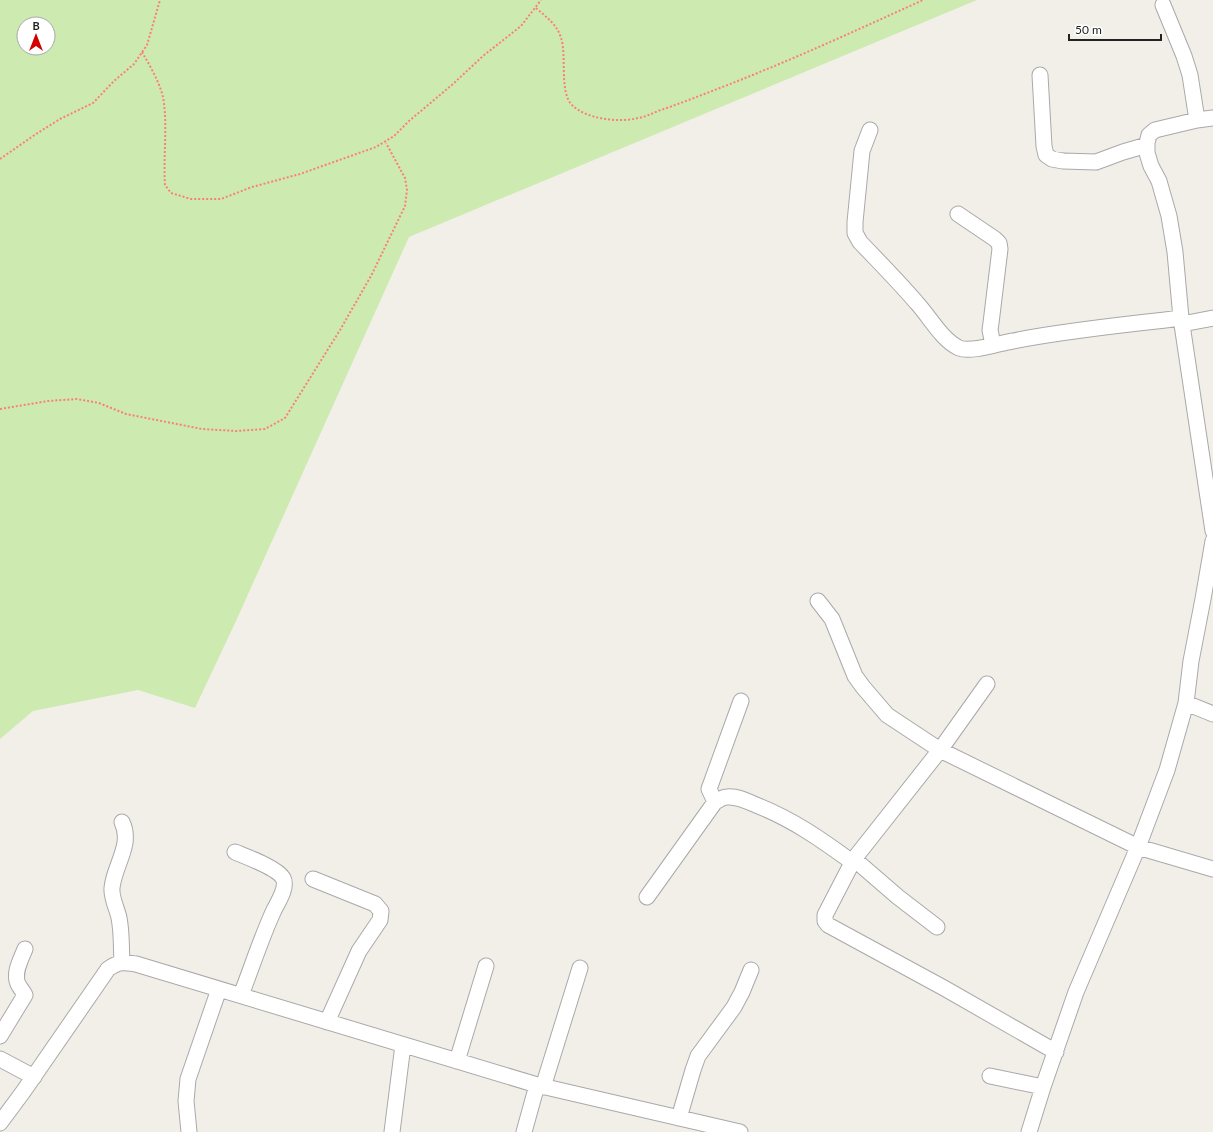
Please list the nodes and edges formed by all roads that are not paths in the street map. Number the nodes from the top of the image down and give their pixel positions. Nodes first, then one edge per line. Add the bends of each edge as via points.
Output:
1 (1163, 5) dead end
2 (1040, 75) dead end
3 (1213, 118) edge
4 (1197, 120) junction
5 (870, 130) dead end
6 (1147, 145) junction
7 (958, 214) dead end
8 (1213, 318) edge
9 (1182, 321) junction
10 (993, 344) junction
11 (1213, 532) edge
12 (1213, 541) edge
13 (818, 601) dead end
14 (987, 684) dead end
15 (741, 701) dead end
16 (1186, 703) junction
17 (1213, 714) edge
18 (940, 750) junction
19 (715, 802) junction
20 (122, 822) dead end
21 (1138, 847) junction
22 (235, 852) dead end
23 (853, 860) junction
24 (1213, 869) edge
25 (313, 879) dead end
26 (647, 896) dead end
27 (937, 927) dead end
28 (25, 949) dead end
29 (122, 962) junction
30 (486, 966) dead end
31 (580, 968) dead end
32 (751, 970) dead end
33 (219, 989) junction
34 (241, 996) junction
35 (327, 1022) junction
36 (0, 1036) edge
37 (403, 1045) junction
38 (1056, 1052) junction
39 (0, 1059) edge
40 (457, 1061) junction
41 (990, 1076) dead end
42 (34, 1078) junction
43 (540, 1086) junction
44 (1043, 1087) junction
45 (679, 1118) junction
46 (0, 1123) edge
47 (189, 1132) edge
48 (392, 1132) edge
49 (524, 1132) edge
50 (740, 1132) edge
51 (1029, 1132) edge

1 - 4 street via 1190,75
2 - 6 street via 1044,146 1046,155 1052,159 1096,162
3 - 4 street
4 - 6 street via 1152,132 1147,139
5 - 10 street via 862,151 855,222 860,242 917,303 947,340 968,350
6 - 9 street via 1149,160 1170,216
7 - 10 street via 999,243 990,330
8 - 9 street
9 - 10 street via 1056,333
9 - 11 street
12 - 16 street
13 - 18 street via 832,620 863,687 887,715
14 - 18 street
15 - 19 street via 710,789
16 - 17 street
16 - 21 street via 1167,770
18 - 21 street
18 - 23 street
19 - 23 street via 725,797 735,798 774,812
19 - 26 street
20 - 29 street via 125,828 124,851 112,889 120,926
21 - 24 street
21 - 38 street via 1076,992
22 - 34 street via 273,869 284,880 284,888 269,920
23 - 27 street
23 - 38 street via 825,915 828,925
25 - 35 street via 375,904 381,911 380,920 359,951
28 - 36 street via 17,976 25,996
29 - 33 street
29 - 42 street via 108,969
30 - 40 street
31 - 43 street
32 - 45 street via 734,1007 698,1056
33 - 34 street
33 - 47 street via 188,1080 186,1101
34 - 35 street
35 - 37 street
37 - 40 street
37 - 48 street
38 - 44 street
39 - 42 street
40 - 43 street
41 - 44 street
42 - 46 street
43 - 45 street
43 - 49 street
44 - 51 street
45 - 50 street

